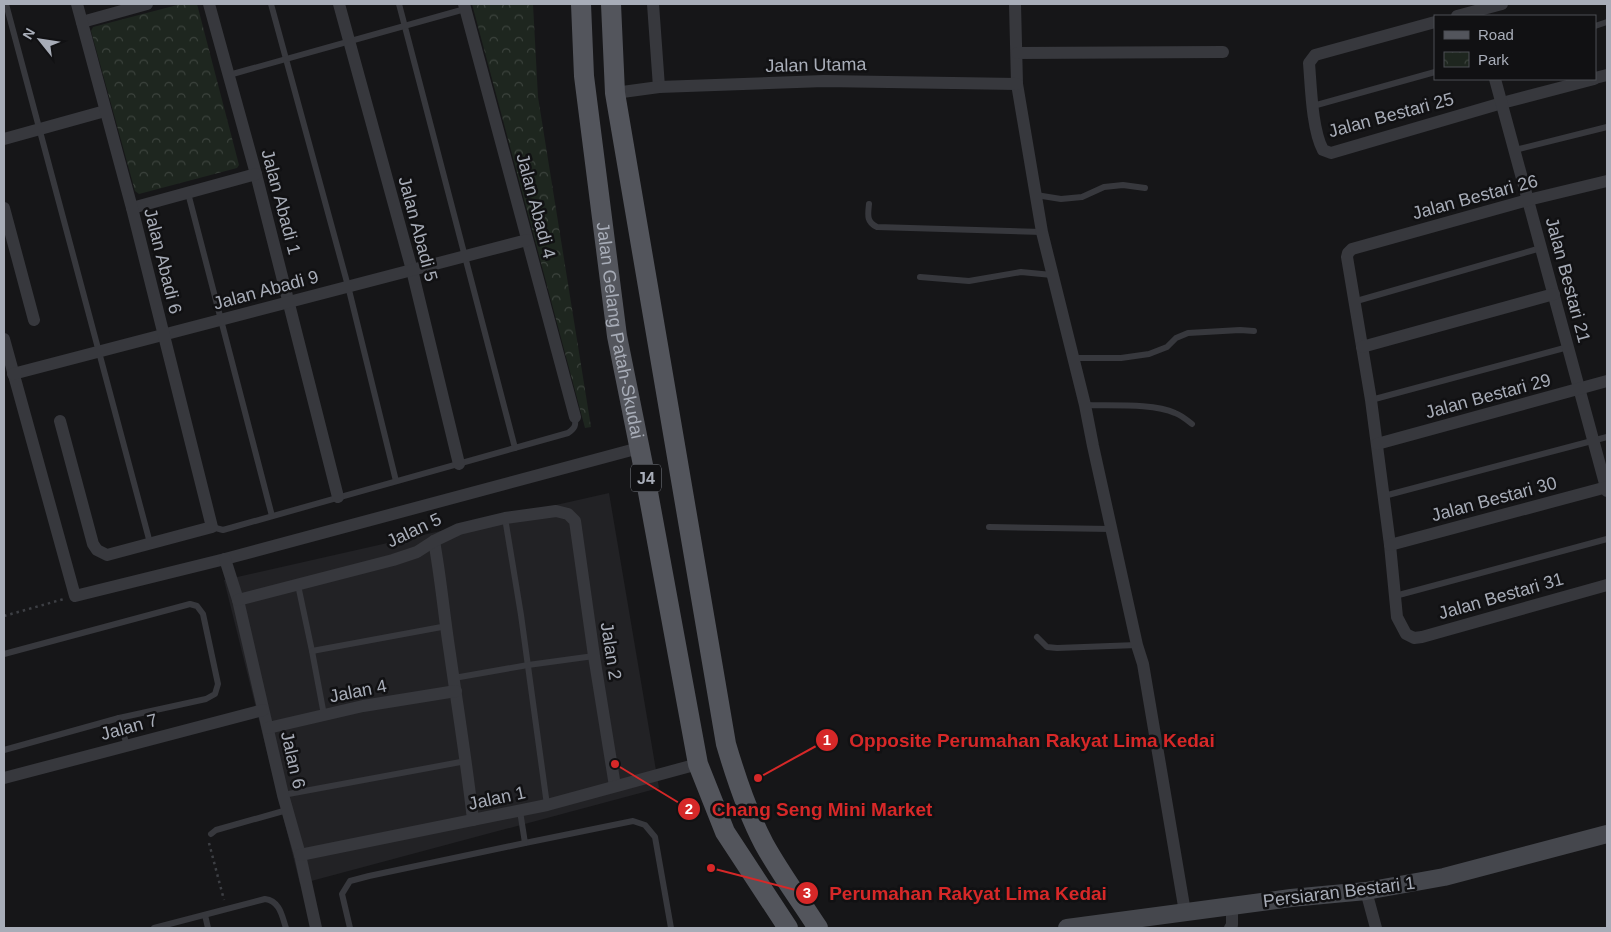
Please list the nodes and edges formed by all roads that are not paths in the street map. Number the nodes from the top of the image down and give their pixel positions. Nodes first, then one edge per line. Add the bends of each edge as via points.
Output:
1 (6, 4) edge
2 (77, 4) edge
3 (209, 4) edge
4 (271, 4) edge
5 (339, 4) edge
6 (399, 4) edge
7 (581, 4) edge
8 (611, 4) edge
9 (653, 4) edge
10 (1016, 4) edge
11 (1502, 4) edge
12 (140, 5) edge
13 (465, 6) edge
14 (1477, 10) edge
15 (1460, 15) edge
16 (82, 22) junction
17 (1434, 22) edge
18 (405, 26) junction
19 (349, 41) junction
20 (1223, 52) dead end
21 (1017, 53) junction
22 (286, 59) junction
23 (1434, 72) edge
24 (229, 75) junction
25 (1495, 80) edge
26 (1590, 80) edge
27 (1017, 84) junction
28 (659, 87) junction
29 (615, 93) junction
30 (1502, 103) junction
31 (1312, 106) junction
32 (105, 111) junction
33 (1607, 127) edge
34 (39, 129) junction
35 (4, 139) edge
36 (1515, 150) junction
37 (256, 174) junction
38 (1607, 181) edge
39 (1145, 188) dead end
40 (188, 193) junction
41 (1036, 194) junction
42 (1528, 200) junction
43 (869, 204) dead end
44 (4, 208) edge
45 (132, 208) junction
46 (1042, 232) junction
47 (527, 240) junction
48 (1541, 248) junction
49 (465, 256) junction
50 (412, 270) junction
51 (1052, 275) junction
52 (920, 277) dead end
53 (348, 286) junction
54 (1554, 294) junction
55 (289, 302) junction
56 (1353, 302) junction
57 (221, 319) junction
58 (34, 320) dead end
59 (1254, 330) dead end
60 (164, 334) junction
61 (4, 339) edge
62 (1362, 347) junction
63 (1568, 347) junction
64 (99, 351) junction
65 (1073, 358) junction
66 (14, 374) junction
67 (1607, 381) edge
68 (1580, 389) junction
69 (1371, 400) junction
70 (1086, 405) junction
71 (575, 417) joint
72 (60, 421) dead end
73 (1192, 424) dead end
74 (1607, 437) edge
75 (1594, 440) junction
76 (1377, 444) junction
77 (515, 448) junction
78 (639, 448) junction
79 (459, 464) junction
80 (396, 481) junction
81 (1607, 488) edge
82 (1384, 496) junction
83 (338, 497) junction
84 (272, 516) junction
85 (505, 518) junction
86 (575, 521) joint
87 (212, 527) junction
88 (989, 527) dead end
89 (1111, 528) junction
90 (1607, 539) edge
91 (434, 541) junction
92 (151, 545) junction
93 (1390, 546) junction
94 (225, 559) junction
95 (298, 585) junction
96 (1607, 585) edge
97 (1395, 596) junction
98 (238, 600) junction
99 (447, 626) junction
100 (1037, 637) dead end
101 (1137, 645) junction
102 (312, 651) junction
103 (4, 654) edge
104 (594, 656) junction
105 (528, 665) junction
106 (455, 685) junction
107 (263, 710) junction
108 (324, 715) junction
109 (119, 718) junction
110 (268, 728) junction
111 (127, 746) junction
112 (4, 750) edge
113 (466, 760) junction
114 (698, 764) junction
115 (4, 778) edge
116 (615, 786) junction
117 (283, 795) junction
118 (548, 805) junction
119 (287, 810) junction
120 (520, 811) junction
121 (472, 820) junction
122 (211, 834) road end
123 (1607, 834) edge
124 (525, 843) junction
125 (300, 856) junction
126 (1366, 892) junction
127 (1232, 905) junction
128 (1185, 912) junction
129 (205, 915) junction
130 (154, 928) edge
131 (208, 928) edge
132 (286, 928) edge
133 (316, 928) edge
134 (350, 928) edge
135 (671, 928) edge
136 (788, 928) edge
137 (818, 928) edge
138 (1067, 928) edge
139 (1230, 928) edge
140 (1376, 928) edge

1 - 34 lane
2 - 16 street, Jalan Abadi 6
3 - 24 street, Jalan Abadi 1
4 - 22 lane
5 - 19 street, Jalan Abadi 5
6 - 18 lane
7 - 78 main road, Jalan Gelang Patah-Skudai / J4 via 584,76 618,336
8 - 29 main road, Jalan Gelang Patah-Skudai / J4
9 - 28 street
10 - 21 street
11 - 14 street
12 - 16 street
13 - 18 lane
13 - 47 street, Jalan Abadi 4
14 - 15 street
16 - 32 street, Jalan Abadi 6
17 - 31 street, Jalan Bestari 25 via 1315,54 1309,63
18 - 19 lane
18 - 49 lane
19 - 22 lane
19 - 50 street, Jalan Abadi 5
20 - 21 street
21 - 27 street
22 - 24 lane
22 - 53 lane
23 - 31 lane
24 - 37 street, Jalan Abadi 1
25 - 30 street, Jalan Bestari 21
26 - 30 street, Jalan Bestari 25
27 - 28 street, Jalan Utama via 824,80
27 - 41 street
28 - 29 street, Jalan Utama
29 - 137 main road, Jalan Gelang Patah-Skudai / J4 via 726,744 741,792 765,845
30 - 31 street, Jalan Bestari 25 via 1331,153 1323,150 1320,144
30 - 36 street, Jalan Bestari 21
32 - 34 street
32 - 45 street, Jalan Abadi 6
33 - 36 lane
34 - 35 street
34 - 64 lane
36 - 42 street, Jalan Bestari 21
37 - 40 street
37 - 55 street, Jalan Abadi 1
38 - 42 street, Jalan Bestari 26
39 - 41 lane via 1123,185 1082,197 1061,199
40 - 45 street
40 - 57 lane
41 - 46 street
42 - 48 street, Jalan Bestari 21
42 - 56 street, Jalan Bestari 26 via 1352,249 1347,258
43 - 46 lane via 868,219 877,227
44 - 58 street
45 - 60 street, Jalan Abadi 6
46 - 51 street
47 - 49 street, Jalan Abadi 9
47 - 71 street, Jalan Abadi 4
48 - 54 street, Jalan Bestari 21
48 - 56 lane
49 - 50 street, Jalan Abadi 9
49 - 77 lane
50 - 53 street, Jalan Abadi 9
50 - 79 street, Jalan Abadi 5
51 - 52 lane via 1021,272 968,281
51 - 65 street
53 - 55 street, Jalan Abadi 9
53 - 80 lane
54 - 62 street
54 - 63 street, Jalan Bestari 21
55 - 57 street, Jalan Abadi 9
55 - 83 street, Jalan Abadi 1
56 - 62 street
57 - 60 street, Jalan Abadi 9
57 - 84 lane
59 - 65 lane via 1188,333 1149,354
60 - 64 street, Jalan Abadi 9
60 - 87 street, Jalan Abadi 6
61 - 66 street
62 - 69 street
63 - 68 street, Jalan Bestari 21
63 - 69 lane
64 - 66 street, Jalan Abadi 9
64 - 92 lane
65 - 70 street
66 - 94 street via 75,596
67 - 68 street, Jalan Bestari 29
68 - 75 street, Jalan Bestari 21
68 - 76 street, Jalan Bestari 29
69 - 76 street
70 - 73 lane via 1162,409 1176,413
70 - 89 street
71 - 77 lane via 574,429 568,433
72 - 92 street via 97,550 107,555
74 - 75 lane
75 - 81 street, Jalan Bestari 21
75 - 82 lane
76 - 82 street
77 - 79 lane
78 - 94 street
78 - 114 main road, Jalan Gelang Patah-Skudai / J4
79 - 80 lane
80 - 83 lane
81 - 93 street, Jalan Bestari 30
82 - 93 street
83 - 84 lane
84 - 87 lane via 223,530
85 - 86 street, Jalan 5 via 556,511 568,514
85 - 91 street, Jalan 5 via 459,529
85 - 105 lane
86 - 104 street, Jalan 2
87 - 92 street
88 - 89 lane
89 - 101 street
90 - 97 lane
91 - 95 street, Jalan 5 via 417,552 393,560
91 - 99 street
93 - 97 street
94 - 98 street, Jalan 6
95 - 98 street, Jalan 5
95 - 102 lane
96 - 97 street, Jalan Bestari 31 via 1414,638 1406,634 1398,617
98 - 107 street, Jalan 6
99 - 102 lane
99 - 106 street
100 - 101 lane via 1047,647 1057,648
101 - 128 street via 1144,664
102 - 108 lane
103 - 109 lane via 190,604 197,606 203,614 218,684 215,694 206,699
104 - 105 lane
104 - 116 street, Jalan 2
105 - 106 lane
105 - 118 lane
106 - 108 street, Jalan 4
106 - 113 street
107 - 110 street, Jalan 6
107 - 111 street, Jalan 7
108 - 110 street, Jalan 4
109 - 111 lane
109 - 112 lane
110 - 117 street, Jalan 6
111 - 115 street, Jalan 7
113 - 117 lane
113 - 121 street
114 - 116 street, Jalan 1
114 - 136 main road, Jalan Gelang Patah-Skudai / J4 via 725,832
116 - 118 street, Jalan 1
117 - 119 street, Jalan 6
118 - 120 street, Jalan 1
119 - 122 lane
119 - 125 street, Jalan 6
120 - 121 street, Jalan 1
120 - 124 lane
121 - 125 street, Jalan 1
123 - 126 street, Persiaran Bestari 1 via 1444,877
124 - 134 lane via 350,881 342,894
124 - 135 lane via 633,820 645,825 655,836
125 - 133 street, Jalan 6
126 - 127 street, Persiaran Bestari 1
126 - 140 street
127 - 128 street, Persiaran Bestari 1
127 - 139 street
128 - 138 street, Persiaran Bestari 1
129 - 130 lane
129 - 131 lane
129 - 132 lane via 264,899 271,900 278,906

